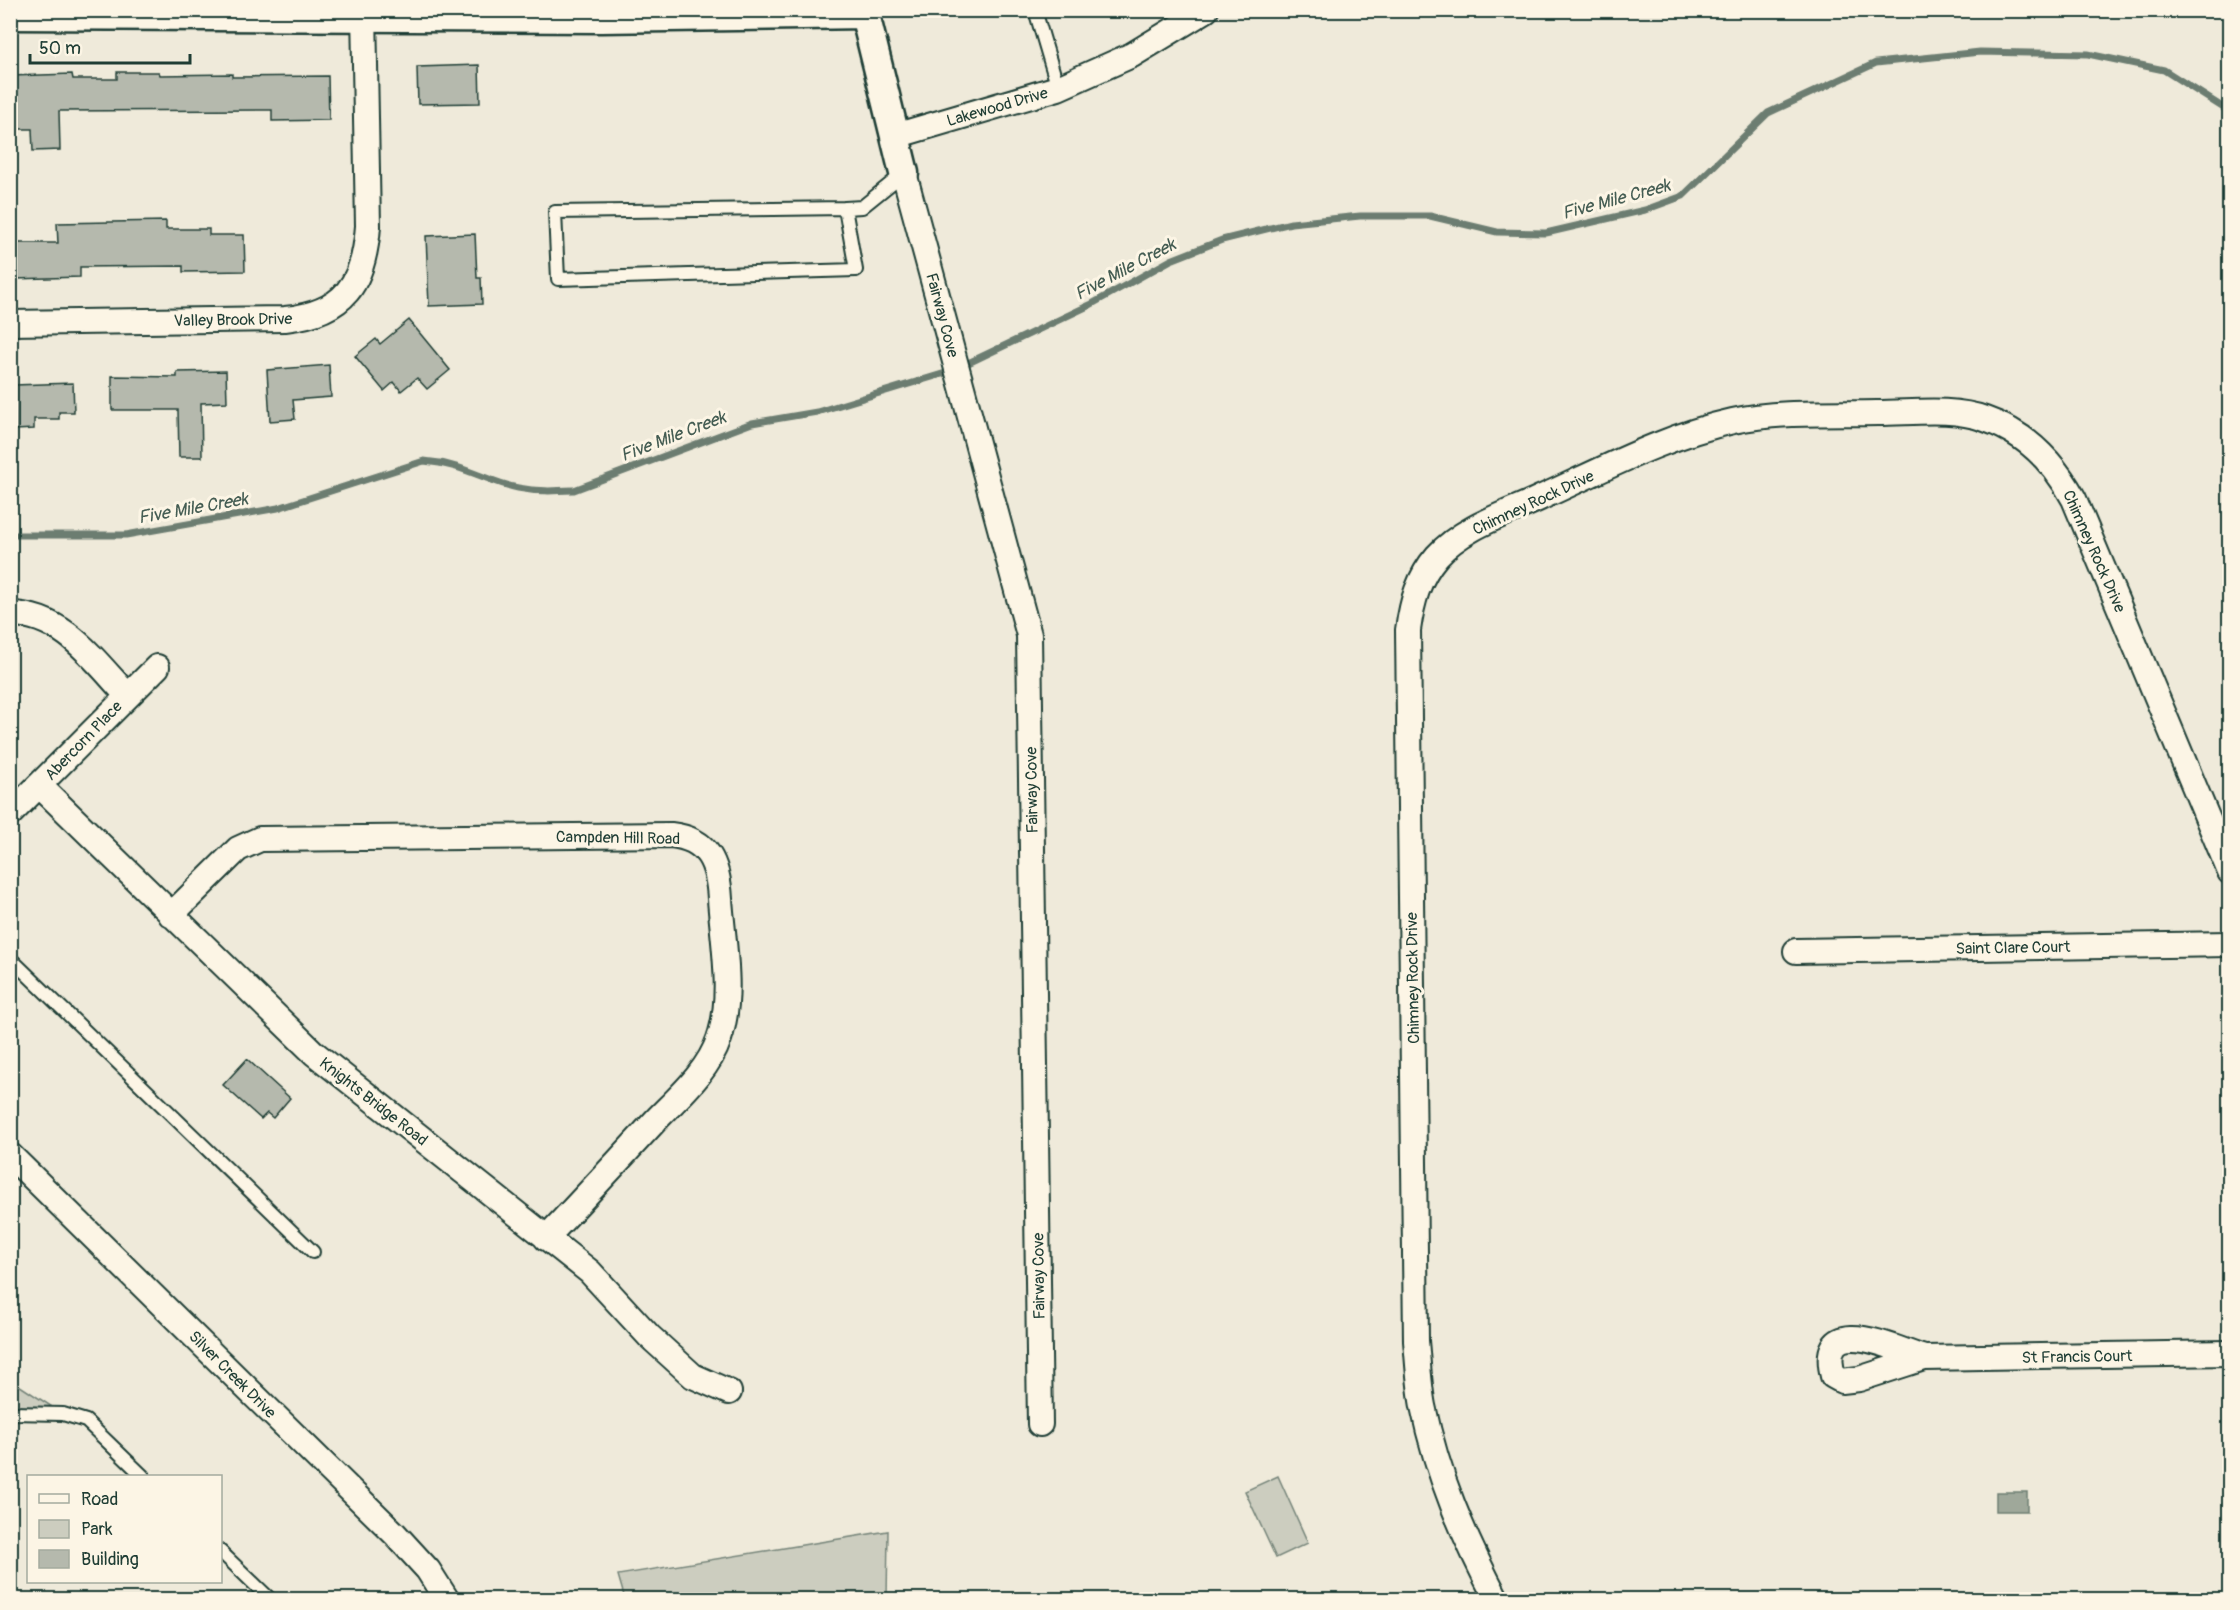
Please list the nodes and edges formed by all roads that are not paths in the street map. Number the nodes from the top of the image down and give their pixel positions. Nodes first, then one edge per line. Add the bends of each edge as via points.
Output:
1 (1035, 10) edge
2 (1206, 10) edge
3 (864, 12) edge
4 (364, 14) edge
5 (552, 14) edge
6 (10, 15) edge
7 (1058, 88) junction
8 (896, 136) junction
9 (904, 172) junction
10 (845, 208) junction
11 (10, 323) edge
12 (10, 614) edge
13 (157, 667) dead end
14 (127, 695) junction
15 (39, 785) junction
16 (10, 814) edge
17 (2229, 873) edge
18 (171, 915) junction
19 (2229, 944) edge
20 (1796, 951) dead end
21 (10, 958) edge
22 (10, 1155) edge
23 (546, 1238) junction
24 (313, 1252) dead end
25 (2229, 1353) edge
26 (1924, 1358) dead end
27 (729, 1392) dead end
28 (10, 1413) edge
29 (1040, 1424) dead end
30 (142, 1475) edge
31 (222, 1553) edge
32 (271, 1599) edge
33 (447, 1599) edge
34 (1497, 1599) edge

1 - 7 lane
2 - 7 street, Lakewood Drive via 1132,56
3 - 5 street
3 - 8 street
4 - 5 street
4 - 6 street
4 - 11 street, Valley Brook Drive via 366,253 361,272 340,300 309,317 285,319
7 - 8 street, Lakewood Drive
8 - 9 street
9 - 10 lane via 862,207
9 - 29 street, Fairway Cove via 1029,635
10 - 10 lane via 555,212 558,279 856,270
12 - 14 street via 38,616 57,626
13 - 14 street, Abercorn Place
14 - 15 street, Abercorn Place
15 - 16 street, Abercorn Place
15 - 18 street, Knights Bridge Road
17 - 34 street, Chimney Rock Drive via 2074,499 2050,461 2027,440 1984,418 1943,412 1770,416 1733,421 1630,457 1472,529 1439,554 1418,584 1408,630 1416,1341 1422,1403 1436,1461 1456,1517
18 - 23 street, Knights Bridge Road via 322,1060
18 - 23 street, Campden Hill Road via 238,849 267,838 671,835 701,845 712,858 719,884 726,1003 720,1038 700,1072
19 - 20 street, Saint Clare Court
21 - 24 lane
22 - 33 street, Silver Creek Drive via 395,1534 428,1570
23 - 27 street, Knights Bridge Road via 590,1272 649,1336 693,1376
25 - 26 street, St Francis Court
28 - 30 lane via 63,1414 86,1421
31 - 32 lane

